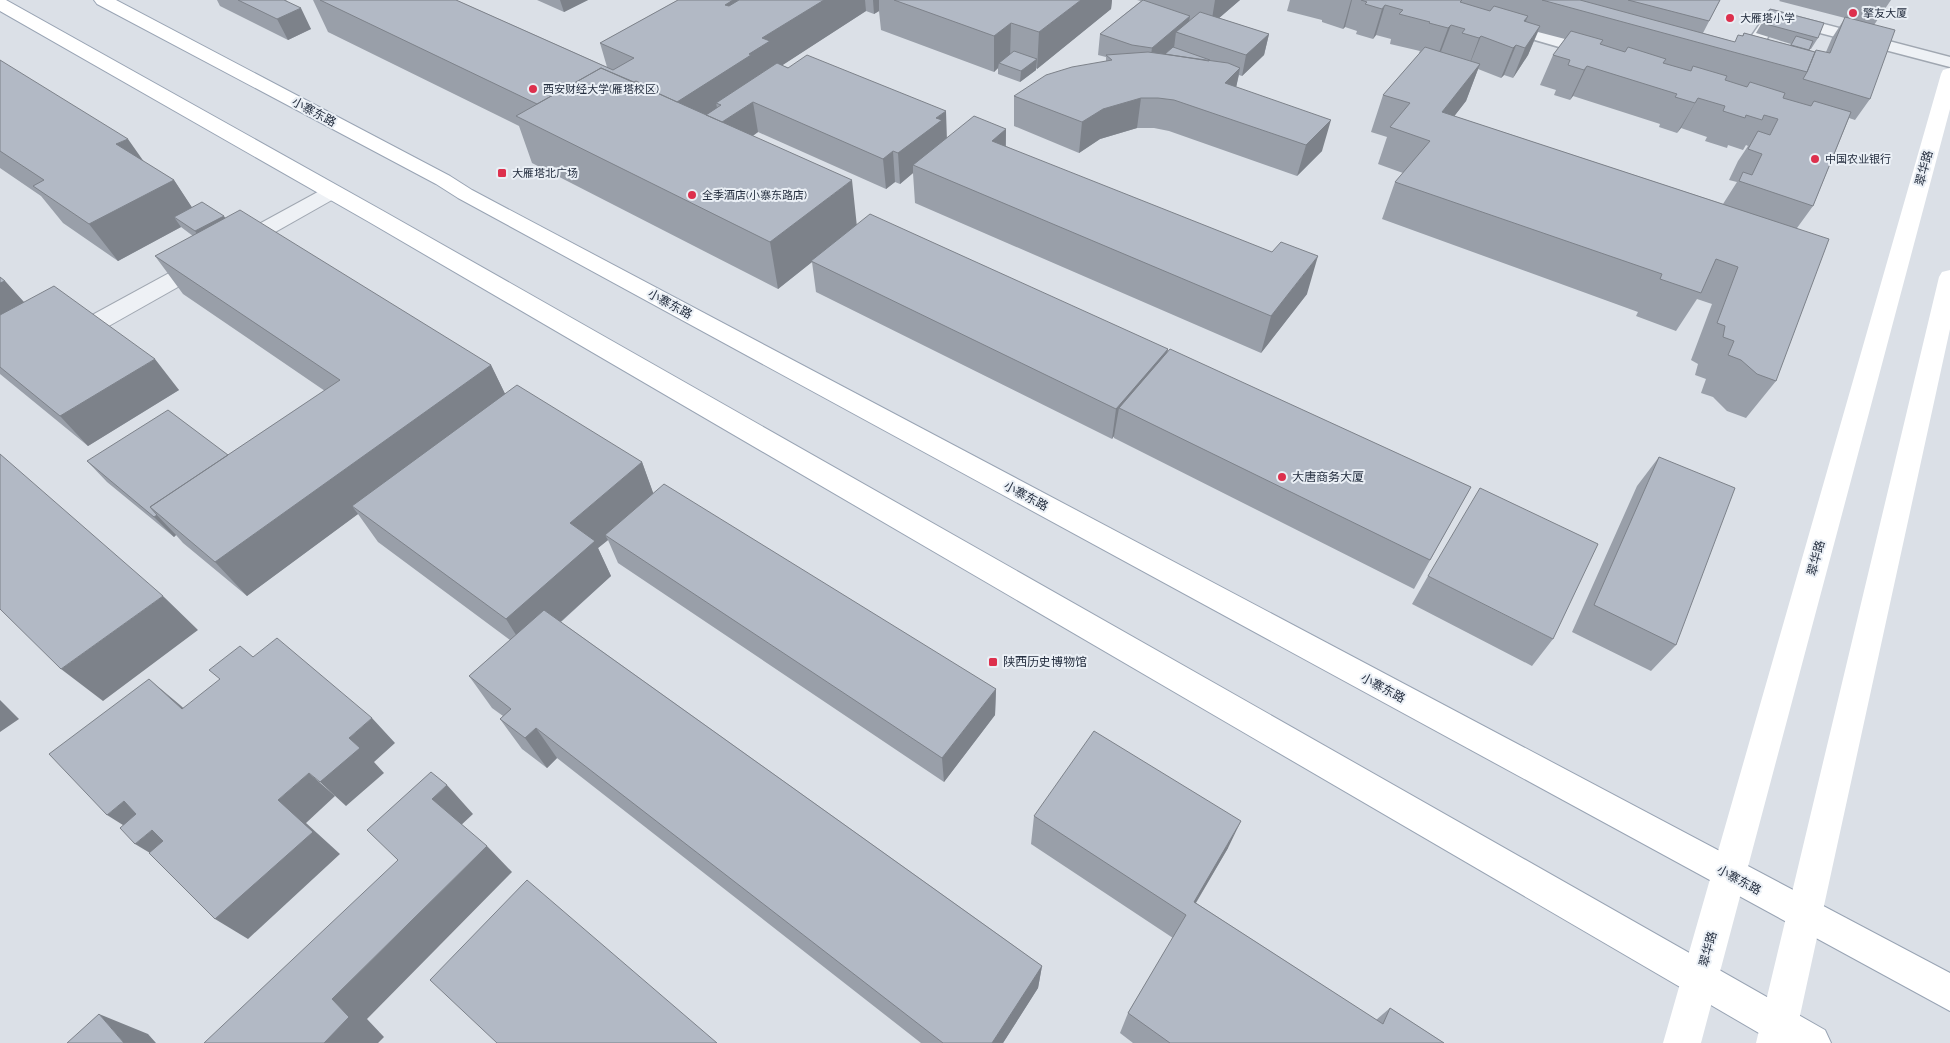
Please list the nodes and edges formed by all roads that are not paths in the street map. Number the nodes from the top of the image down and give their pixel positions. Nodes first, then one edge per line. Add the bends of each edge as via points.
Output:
1 (103, 0) edge
2 (0, 4) edge
3 (1485, 20) edge
4 (1609, 56) edge
5 (1950, 62) edge
6 (1950, 74) edge
7 (1728, 83) edge
8 (332, 192) junction
9 (1950, 277) edge
10 (1946, 312) edge
11 (51, 348) edge
12 (1728, 875) junction
13 (1804, 915) junction
14 (1700, 979) junction
15 (1950, 993) edge
16 (1778, 1034) edge
17 (1682, 1043) edge
18 (1812, 1043) edge

1 - 12 main road, 小寨东路 via 443,180
2 - 8 main road
3 - 4 lane
5 - 7 lane via 1774,16
6 - 12 main road, 翠华路
8 - 11 street
8 - 14 main road
9 - 10 main road
10 - 13 main road
12 - 13 main road, 小寨东路
12 - 14 main road, 翠华路
13 - 15 main road, 小寨东路
13 - 16 main road
14 - 16 main road
14 - 17 main road, 翠华路
16 - 18 main road

